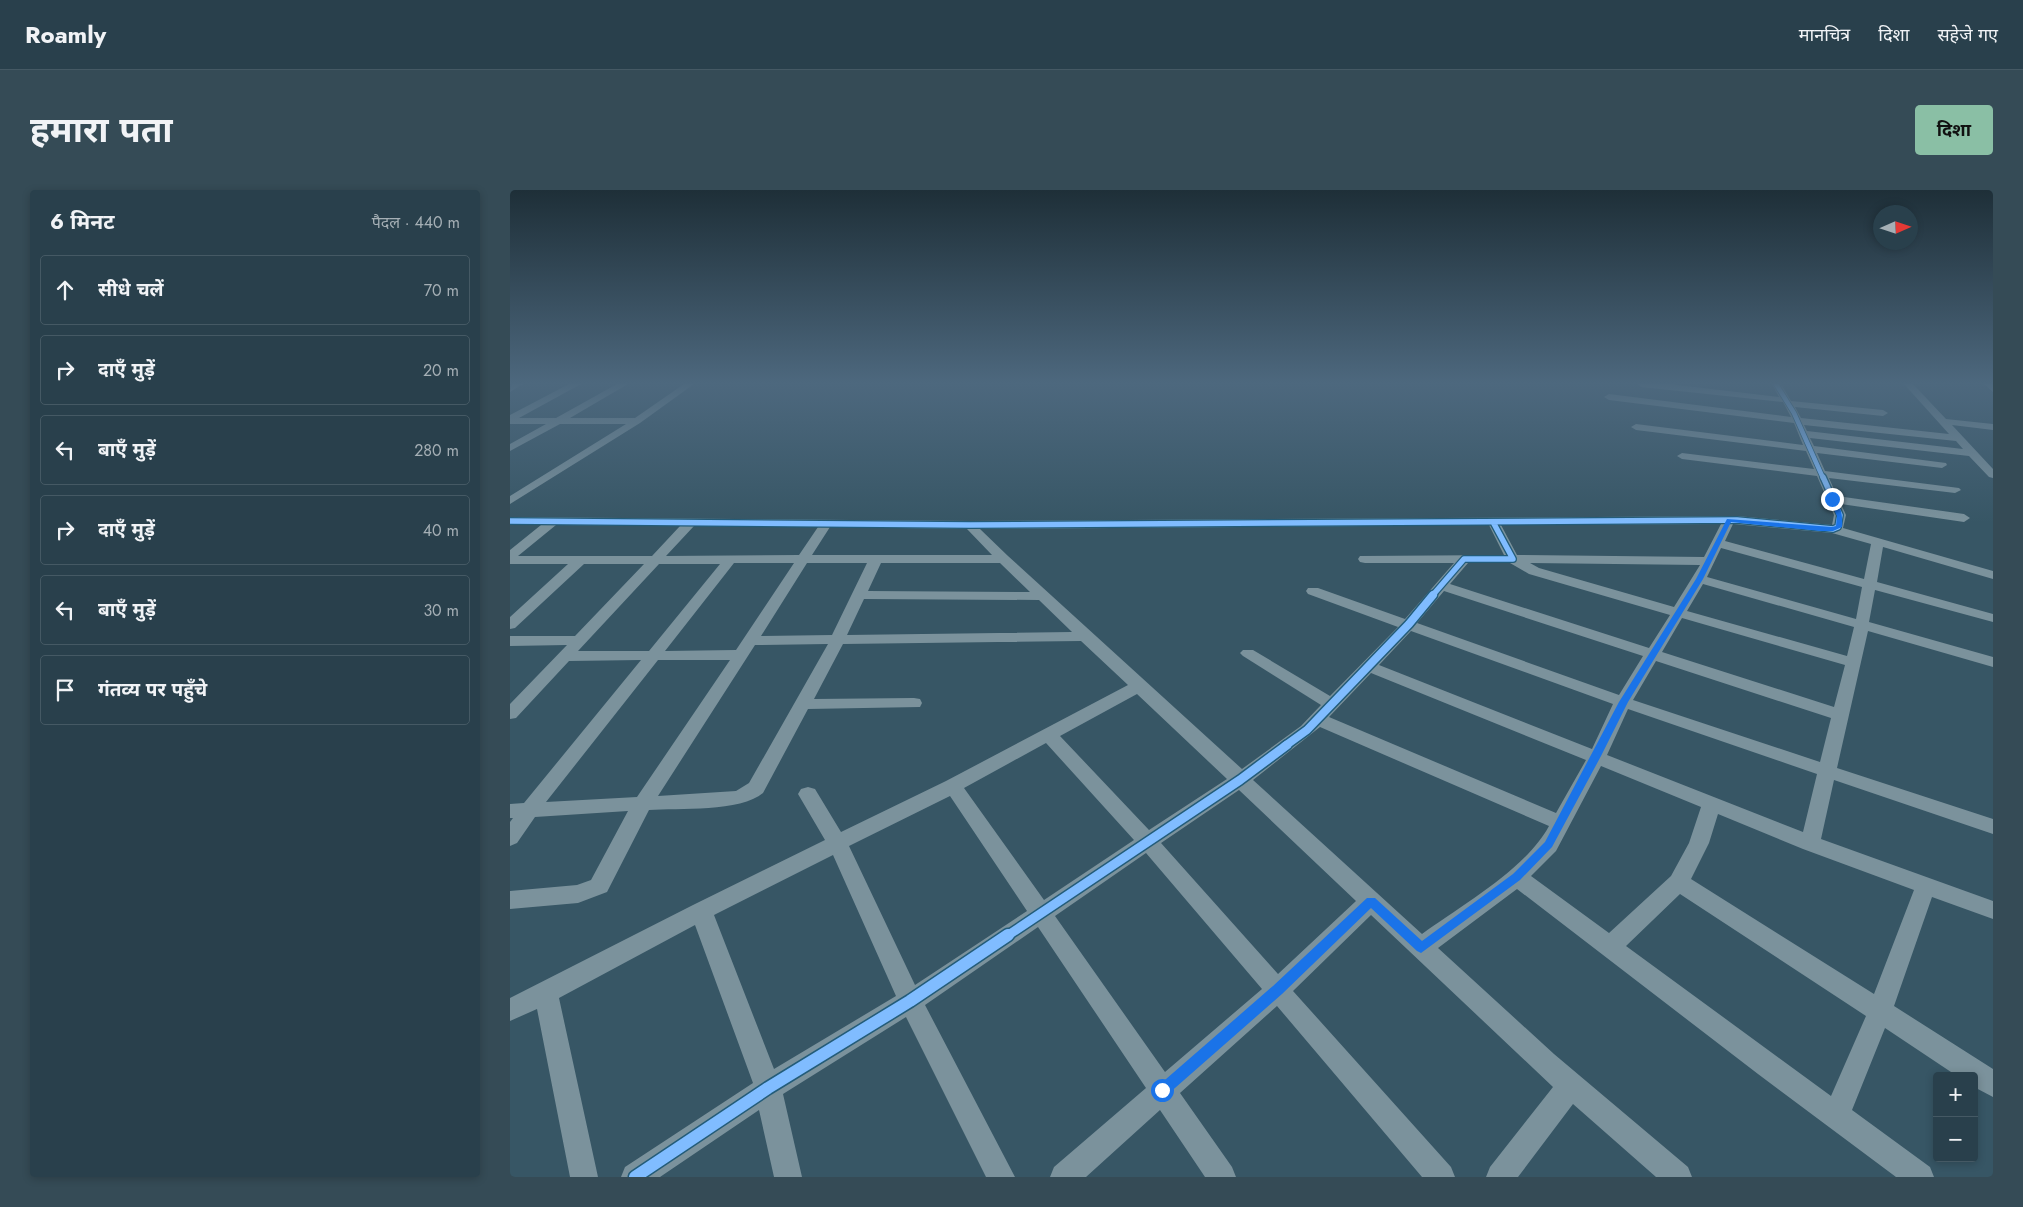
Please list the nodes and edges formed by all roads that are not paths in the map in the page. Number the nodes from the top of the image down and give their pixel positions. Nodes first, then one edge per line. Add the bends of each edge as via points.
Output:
1 (542, 430) edge
2 (623, 430) edge
3 (1661, 430) edge
4 (1802, 430) edge
5 (1883, 430) edge
6 (1949, 430) edge
7 (1804, 434) junction
8 (1957, 438) junction
9 (510, 448) edge
10 (1810, 448) junction
11 (1972, 453) junction
12 (1682, 456) dead end
13 (1942, 466) dead end
14 (1821, 473) junction
15 (1993, 475) edge
16 (1955, 490) dead end
17 (1832, 499) junction
18 (510, 501) edge
19 (1964, 518) dead end
20 (1729, 520) junction
21 (510, 521) edge
22 (552, 522) junction
23 (1493, 522) junction
24 (690, 523) junction
25 (826, 524) junction
26 (970, 525) junction
27 (1833, 529) junction
28 (1878, 542) junction
29 (1718, 543) junction
30 (510, 556) edge
31 (803, 559) junction
32 (876, 559) junction
33 (1003, 559) junction
34 (1365, 559) dead end
35 (1464, 559) junction
36 (1513, 559) junction
37 (510, 560) edge
38 (580, 560) junction
39 (654, 560) junction
40 (731, 560) junction
41 (1708, 561) junction
42 (1993, 575) edge
43 (1699, 579) junction
44 (1870, 584) junction
45 (1441, 586) junction
46 (1314, 591) dead end
47 (860, 595) junction
48 (1042, 596) junction
49 (1679, 612) junction
50 (1993, 618) edge
51 (510, 624) edge
52 (1409, 624) junction
53 (1862, 624) junction
54 (1086, 636) junction
55 (578, 640) junction
56 (510, 641) edge
57 (838, 641) junction
58 (746, 648) junction
59 (1248, 653) dead end
60 (1653, 654) junction
61 (564, 656) junction
62 (652, 656) junction
63 (1993, 662) edge
64 (1853, 663) junction
65 (1368, 666) junction
66 (1139, 686) junction
67 (1623, 702) junction
68 (914, 703) dead end
69 (802, 704) junction
70 (1332, 704) junction
71 (510, 714) edge
72 (1841, 715) junction
73 (1318, 719) junction
74 (1048, 734) junction
75 (1597, 756) junction
76 (1828, 771) junction
77 (1240, 780) junction
78 (953, 786) junction
79 (808, 794) dead end
80 (642, 804) junction
81 (1712, 804) junction
82 (529, 810) junction
83 (510, 811) edge
84 (1560, 823) junction
85 (1993, 827) edge
86 (510, 838) edge
87 (1148, 842) junction
88 (1810, 843) junction
89 (838, 844) junction
90 (1517, 877) junction
91 (1679, 882) junction
92 (1926, 885) junction
93 (510, 900) edge
94 (1371, 901) junction
95 (1993, 910) edge
96 (701, 911) junction
97 (1040, 914) junction
98 (1610, 947) junction
99 (1421, 948) junction
100 (1278, 990) junction
101 (546, 993) junction
102 (910, 1001) junction
103 (510, 1010) edge
104 (1880, 1011) junction
105 (1993, 1084) edge
106 (1571, 1085) junction
107 (768, 1088) junction
108 (1162, 1090) junction
109 (1836, 1116) junction
110 (584, 1177) edge
111 (636, 1177) edge
112 (788, 1177) edge
113 (1001, 1177) edge
114 (1064, 1177) edge
115 (1222, 1177) edge
116 (1441, 1177) edge
117 (1500, 1177) edge
118 (1678, 1177) edge
119 (1920, 1177) edge

1 - 9 street
2 - 18 street
3 - 10 street
4 - 7 street
5 - 8 street
6 - 8 street
7 - 10 street
7 - 11 street
8 - 11 street
10 - 13 street
10 - 14 street
11 - 15 street
12 - 14 street
14 - 16 street
14 - 17 street
17 - 19 street
17 - 27 street via 1840,516 1838,527
20 - 23 street
20 - 27 street
20 - 29 street
21 - 22 street
22 - 24 street
22 - 30 street
23 - 26 street
23 - 36 street
24 - 25 street
24 - 39 street
25 - 26 street
25 - 31 street
26 - 33 street
27 - 28 street
28 - 42 street
28 - 44 street
29 - 41 street
29 - 44 street
31 - 32 street
31 - 40 street
31 - 58 street
32 - 33 street
32 - 47 street
33 - 48 street
34 - 35 street
35 - 36 street
35 - 45 street
36 - 41 street
36 - 49 street via 1534,571
37 - 38 street
38 - 39 street
38 - 51 street
39 - 40 street
39 - 55 street
40 - 62 street
41 - 43 street
43 - 49 street
43 - 53 street
44 - 50 street
44 - 53 street
45 - 52 street
45 - 60 street
46 - 52 street
47 - 48 street
47 - 57 street
48 - 54 street
49 - 60 street
49 - 64 street
52 - 65 street
52 - 67 street
53 - 63 street
53 - 64 street
54 - 57 street
54 - 66 street
55 - 56 street
55 - 61 street
57 - 58 street
57 - 69 street
58 - 62 street
58 - 80 street
59 - 70 street
60 - 67 street
60 - 72 street
61 - 62 street
61 - 71 street
62 - 82 street
64 - 72 street
65 - 70 street
65 - 75 street
66 - 74 street
66 - 77 street
67 - 75 street
67 - 76 street
68 - 69 street
69 - 80 street via 756,788 749,794 738,798
70 - 73 street
72 - 76 street
73 - 77 street
73 - 84 street
74 - 78 street
74 - 87 street
75 - 81 street
75 - 84 street
76 - 85 street
76 - 88 street
77 - 87 street
77 - 94 street
78 - 89 street
78 - 97 street
79 - 89 street
80 - 82 street
80 - 93 street via 599,886 578,894
81 - 88 street
81 - 91 street via 1699,844
82 - 83 street
82 - 86 street
84 - 90 street via 1549,845
87 - 97 street
87 - 100 street
88 - 92 street
89 - 96 street
89 - 102 street
90 - 98 street
90 - 99 street
91 - 98 street
91 - 104 street
92 - 95 street
92 - 104 street
94 - 99 street
94 - 100 street
96 - 101 street
96 - 107 street
97 - 102 street
97 - 108 street
98 - 109 street
99 - 106 street
100 - 108 street
100 - 116 street
101 - 103 street
101 - 110 street
102 - 107 street
102 - 113 street
104 - 105 street
104 - 109 street
106 - 117 street
106 - 118 street
107 - 111 street
107 - 112 street
108 - 114 street
108 - 115 street
109 - 119 street

